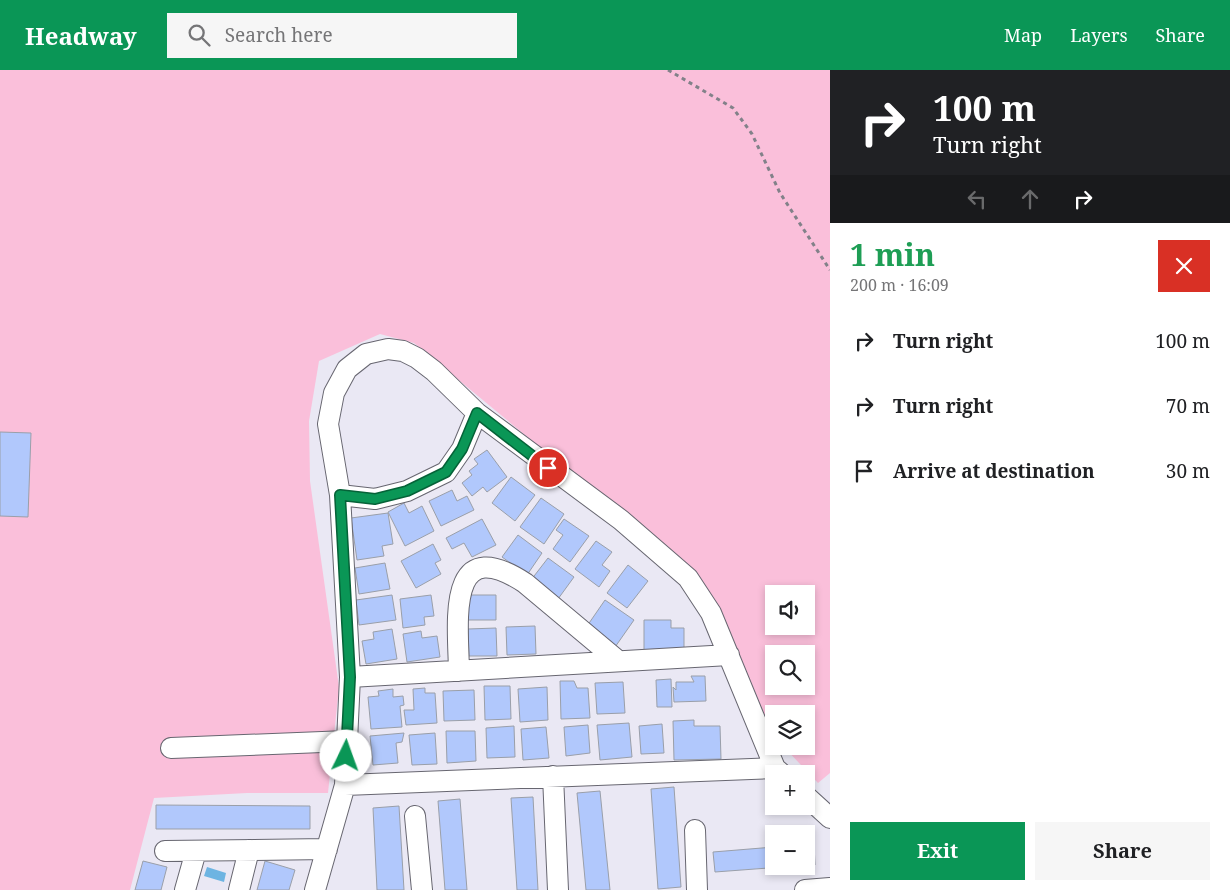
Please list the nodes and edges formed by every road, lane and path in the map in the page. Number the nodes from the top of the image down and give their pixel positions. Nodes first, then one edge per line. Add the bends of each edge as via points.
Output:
1 (668, 70) edge
2 (830, 270) edge
3 (477, 413) junction
4 (340, 495) junction
5 (729, 655) junction
6 (617, 660) junction
7 (459, 671) junction
8 (350, 677) junction
9 (347, 741) junction
10 (171, 748) dead end
11 (775, 765) edge
12 (765, 771) edge
13 (553, 776) junction
14 (345, 785) junction
15 (815, 804) edge
16 (415, 816) dead end
17 (830, 818) edge
18 (695, 830) dead end
19 (326, 849) junction
20 (249, 850) junction
21 (165, 851) dead end
22 (196, 851) junction
23 (830, 888) edge
24 (185, 890) edge
25 (239, 890) edge
26 (314, 890) edge
27 (422, 890) edge
28 (558, 890) edge
29 (697, 890) edge
30 (805, 890) edge

1 - 2 path via 733,108 752,134 780,192
3 - 4 street via 462,449 446,472 407,491 375,499
3 - 4 street via 434,371 403,351 388,349 366,354 347,369 334,393 328,424
3 - 5 street via 621,520 688,578 711,613
4 - 8 street
5 - 6 street
5 - 11 street
6 - 7 street
6 - 7 street via 525,583 511,574 479,568 463,582 458,605
7 - 8 street
8 - 9 street
9 - 10 street
9 - 14 street
12 - 13 street
13 - 14 street
13 - 28 street
14 - 19 street
15 - 17 street
16 - 27 street
18 - 29 street
19 - 20 street
19 - 26 street
20 - 22 street
20 - 25 street
21 - 22 street
22 - 24 street
23 - 30 street

